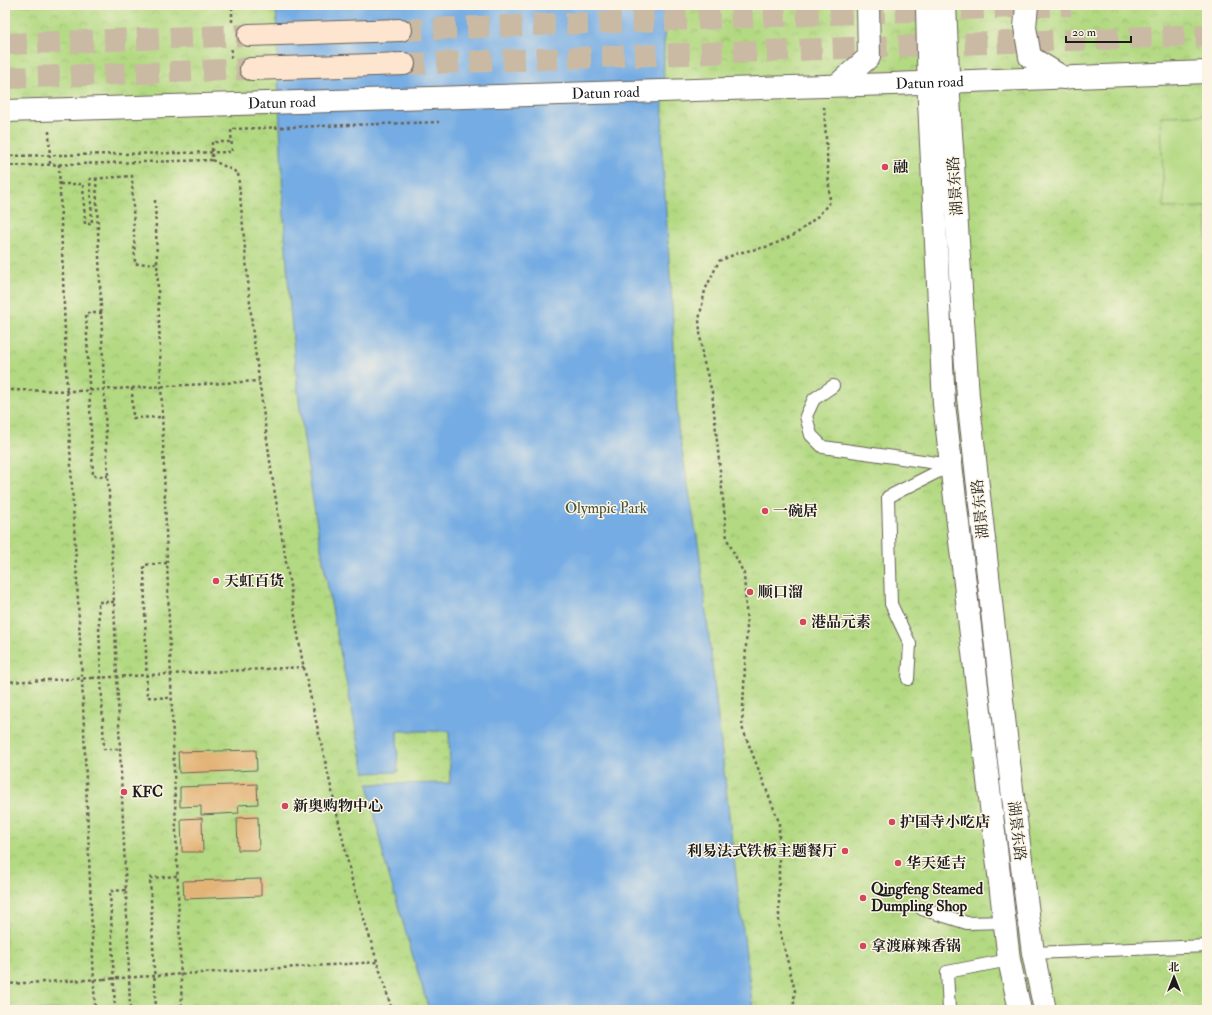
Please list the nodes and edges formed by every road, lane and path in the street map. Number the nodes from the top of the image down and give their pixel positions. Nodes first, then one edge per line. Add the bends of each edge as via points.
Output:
1 (868, 5) edge
2 (927, 5) edge
3 (945, 5) edge
4 (1027, 5) edge
5 (401, 30) tunnel mouth
6 (249, 35) tunnel mouth
7 (404, 64) tunnel mouth
8 (251, 69) tunnel mouth
9 (1207, 72) edge
10 (1064, 78) junction
11 (939, 82) junction
12 (838, 85) junction
13 (824, 107) dead end
14 (5, 111) edge
15 (49, 124) dead end
16 (255, 128) dead end
17 (232, 142) junction
18 (212, 152) junction
19 (50, 155) junction
20 (5, 156) edge
21 (212, 160) junction
22 (59, 164) junction
23 (50, 165) junction
24 (5, 166) edge
25 (96, 178) junction
26 (60, 184) junction
27 (154, 200) dead end
28 (157, 263) junction
29 (102, 313) junction
30 (259, 381) junction
31 (833, 386) dead end
32 (132, 388) junction
33 (5, 390) edge
34 (67, 390) junction
35 (89, 391) junction
36 (162, 417) junction
37 (951, 465) junction
38 (108, 476) junction
39 (167, 563) junction
40 (114, 602) junction
41 (304, 667) junction
42 (147, 675) junction
43 (101, 677) junction
44 (82, 678) junction
45 (908, 679) dead end
46 (5, 682) edge
47 (172, 698) junction
48 (120, 749) junction
49 (177, 876) junction
50 (126, 890) junction
51 (922, 909) dead end
52 (1005, 922) junction
53 (1207, 946) edge
54 (1033, 953) junction
55 (1009, 960) junction
56 (378, 962) junction
57 (155, 975) junction
58 (114, 978) junction
59 (93, 979) junction
60 (5, 984) edge
61 (95, 1010) edge
62 (115, 1010) edge
63 (130, 1010) edge
64 (156, 1010) edge
65 (182, 1010) edge
66 (392, 1010) edge
67 (793, 1010) edge
68 (949, 1010) edge
69 (1020, 1010) edge
70 (1045, 1010) edge

1 - 12 street via 869,57
2 - 11 street, 湖景东路
3 - 11 street, 湖景东路
4 - 10 street via 1025,27 1030,57
5 - 6 main road
7 - 8 main road
9 - 10 street, Datun road
10 - 11 street, Datun road
11 - 12 street, Datun road
11 - 37 street, 湖景东路 via 929,102 944,404
11 - 54 street, 湖景东路 via 968,397
12 - 14 street, Datun road
13 - 67 path via 830,202 796,234 770,246 738,253 719,261 705,290 699,320 702,355 712,392 727,539 744,574 747,626 742,727 779,822 778,927 795,991
15 - 19 path
16 - 17 path via 231,129
17 - 18 path via 212,142
17 - 18 path via 232,152
18 - 19 path
18 - 21 path
19 - 20 path
19 - 23 path
21 - 22 path
21 - 30 path via 238,173
22 - 23 path
22 - 26 path
23 - 24 path
25 - 26 path via 90,179 92,224 84,224 83,184
25 - 28 path via 132,176 135,264
25 - 29 path
26 - 34 path
27 - 28 path
28 - 36 path
29 - 35 path via 86,313
29 - 38 path
30 - 32 path, bridge
30 - 41 path
31 - 37 lane via 814,399 806,416 811,435 823,447
32 - 35 path, bridge
32 - 36 path via 133,418
33 - 34 path
34 - 35 path, bridge
34 - 44 path
35 - 38 path via 93,476
36 - 39 path
37 - 45 lane via 888,497 891,604 910,644
37 - 52 street, 湖景东路
38 - 40 path
39 - 42 path via 144,565
39 - 47 path
40 - 43 path via 98,602
40 - 48 path
41 - 42 path, bridge
41 - 56 path via 352,880
42 - 43 path, bridge
42 - 47 path via 147,697
43 - 44 path, bridge
43 - 48 path via 104,749
44 - 46 path
44 - 59 path
47 - 49 path
48 - 50 path
49 - 57 path via 150,878
49 - 65 path
50 - 58 path via 110,891
50 - 63 path
51 - 52 lane via 967,923
52 - 55 street, 湖景东路
53 - 54 lane
54 - 70 street, 湖景东路
55 - 68 lane via 947,972
55 - 69 street, 湖景东路
56 - 57 path, bridge
56 - 66 path
57 - 58 path, bridge
57 - 64 path
58 - 59 path, bridge
58 - 62 path
59 - 60 path
59 - 61 path

